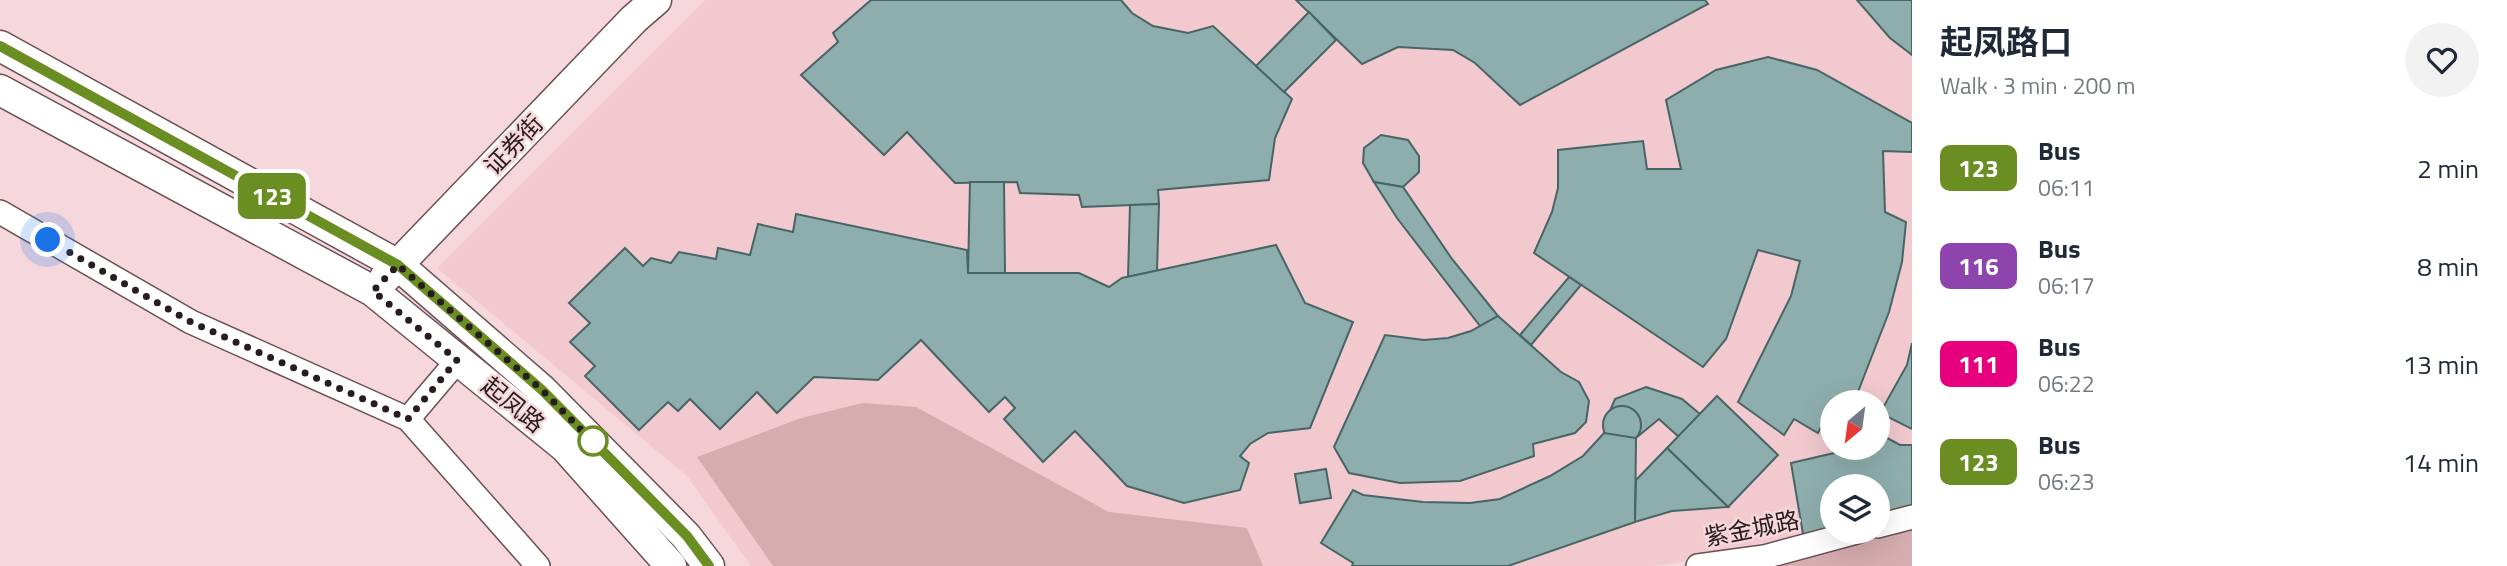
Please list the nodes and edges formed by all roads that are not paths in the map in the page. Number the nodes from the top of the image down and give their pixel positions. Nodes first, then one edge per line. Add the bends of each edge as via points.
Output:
1 (656, 0) edge
2 (0, 46) edge
3 (0, 90) edge
4 (0, 212) edge
5 (398, 265) junction
6 (373, 291) junction
7 (457, 360) junction
8 (408, 419) junction
9 (1912, 517) edge
10 (1890, 523) edge
11 (1820, 542) edge
12 (538, 566) edge
13 (671, 566) edge
14 (709, 566) edge
15 (1698, 566) edge

1 - 5 street, 证券街
2 - 5 street, 起凤路
3 - 6 street, 起凤路
4 - 8 street via 191,322
5 - 6 street, 证券街
5 - 14 street, 起凤路 via 542,390 687,536
6 - 7 street, 起凤路
7 - 8 street
7 - 13 street, 起凤路 via 565,447
8 - 12 street
9 - 10 street
11 - 15 street, 紫金城路 via 1764,557

